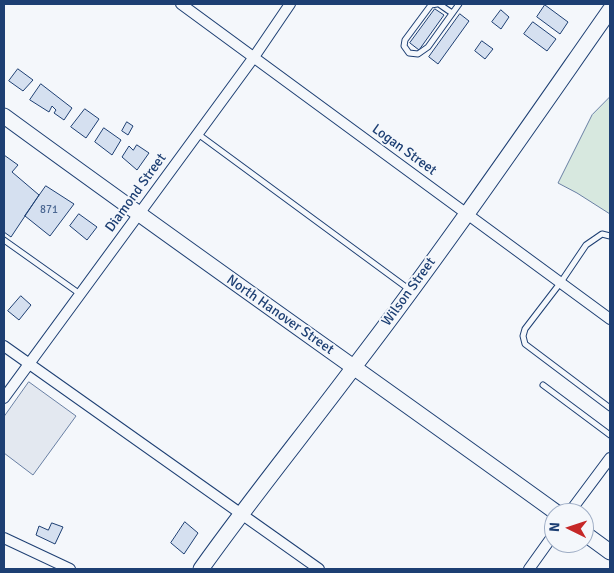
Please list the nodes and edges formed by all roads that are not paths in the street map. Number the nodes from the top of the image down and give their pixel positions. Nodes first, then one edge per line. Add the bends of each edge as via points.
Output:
1 (181, 4) edge
2 (290, 4) edge
3 (438, 4) edge
4 (458, 4) edge
5 (610, 10) edge
6 (452, 13) junction
7 (254, 57) junction
8 (4, 116) edge
9 (197, 134) junction
10 (468, 213) junction
11 (138, 214) junction
12 (610, 236) edge
13 (4, 240) edge
14 (560, 282) junction
15 (411, 291) junction
16 (80, 294) junction
17 (610, 319) edge
18 (4, 346) edge
19 (29, 364) junction
20 (355, 367) junction
21 (543, 385) dead end
22 (4, 398) edge
23 (610, 408) edge
24 (610, 435) edge
25 (610, 458) edge
26 (576, 503) edge
27 (544, 504) edge
28 (241, 512) junction
29 (4, 538) edge
30 (594, 540) edge
31 (544, 548) edge
32 (610, 552) edge
33 (70, 569) edge
34 (202, 569) edge
35 (320, 569) edge
36 (529, 569) edge

1 - 7 street, Logan Street
2 - 7 street, Diamond Street
3 - 6 lane
3 - 6 lane via 431,5 405,40 404,46 409,53 418,54 428,48
4 - 6 lane
5 - 10 street, Wilson Street
7 - 9 street, Diamond Street
7 - 10 street, Logan Street
8 - 11 street, North Hanover Street
9 - 11 street, Diamond Street
9 - 15 lane
10 - 14 street, Logan Street
10 - 15 street, Wilson Street
11 - 16 street, Diamond Street
11 - 20 street, North Hanover Street
12 - 14 lane via 602,234 586,245
13 - 16 lane
14 - 17 street, Logan Street
14 - 23 lane via 525,329 525,344
15 - 20 street, Wilson Street
16 - 19 street, Diamond Street
18 - 19 street
19 - 22 street, Diamond Street
19 - 28 street
20 - 27 street, North Hanover Street
20 - 28 street, Wilson Street
21 - 24 lane
25 - 26 street
28 - 34 street, Wilson Street
28 - 35 street
29 - 33 street
30 - 32 street
31 - 36 street

